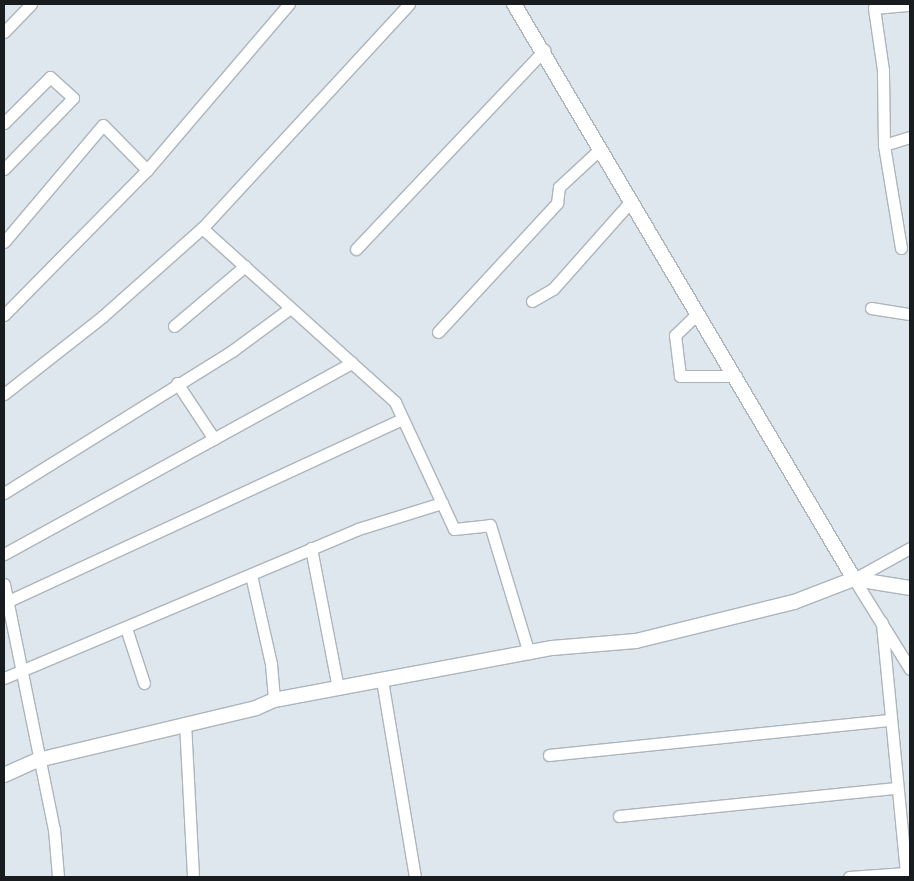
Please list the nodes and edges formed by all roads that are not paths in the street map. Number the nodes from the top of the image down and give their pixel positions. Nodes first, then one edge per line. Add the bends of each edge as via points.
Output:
1 (31, 4) edge
2 (289, 4) edge
3 (409, 4) edge
4 (514, 4) edge
5 (910, 5) edge
6 (4, 32) edge
7 (544, 50) junction
8 (4, 122) edge
9 (910, 137) edge
10 (884, 145) junction
11 (600, 149) junction
12 (4, 169) edge
13 (147, 170) junction
14 (631, 201) junction
15 (202, 228) junction
16 (4, 242) edge
17 (901, 248) dead end
18 (356, 249) dead end
19 (245, 266) junction
20 (532, 300) dead end
21 (871, 308) dead end
22 (290, 310) junction
23 (698, 313) junction
24 (910, 314) edge
25 (4, 315) edge
26 (174, 326) dead end
27 (438, 332) dead end
28 (352, 363) junction
29 (736, 376) junction
30 (177, 383) junction
31 (4, 394) edge
32 (402, 419) junction
33 (214, 439) junction
34 (4, 493) edge
35 (442, 503) junction
36 (311, 548) junction
37 (910, 548) edge
38 (4, 554) edge
39 (251, 575) junction
40 (854, 579) junction
41 (4, 584) edge
42 (910, 588) edge
43 (5, 602) edge
44 (882, 622) junction
45 (126, 628) junction
46 (529, 653) junction
47 (910, 669) edge
48 (22, 670) junction
49 (4, 678) edge
50 (382, 680) junction
51 (144, 683) dead end
52 (338, 688) junction
53 (274, 700) junction
54 (890, 720) junction
55 (185, 723) junction
56 (550, 755) dead end
57 (38, 760) junction
58 (4, 775) edge
59 (896, 788) junction
60 (618, 816) dead end
61 (906, 875) edge
62 (58, 877) edge
63 (194, 877) edge
64 (415, 877) edge
65 (855, 877) edge

1 - 6 street
2 - 13 street
3 - 15 street
4 - 7 main road
5 - 10 street via 874,8 883,70
7 - 11 main road
7 - 18 street
8 - 12 street via 50,77 73,98
9 - 10 street
10 - 17 street
11 - 14 main road
11 - 27 street via 559,187 557,202
13 - 16 street via 103,125
13 - 25 street
14 - 20 street via 553,289
14 - 23 main road
15 - 19 street
15 - 31 street via 103,316
19 - 22 street
19 - 26 street
21 - 24 street
22 - 28 street
22 - 30 street via 232,351
23 - 29 main road
23 - 29 street via 675,335 680,376
28 - 32 street via 394,402
28 - 33 street
29 - 40 main road
30 - 33 street
30 - 34 street
32 - 35 street
32 - 43 street
33 - 38 street
35 - 36 street via 358,529
35 - 46 street via 454,529 490,525
36 - 39 street
36 - 52 street
37 - 40 street
39 - 45 street
39 - 53 street via 271,664
40 - 42 main road
40 - 44 street
40 - 46 main road via 794,602 636,641
41 - 43 street
43 - 48 street
44 - 47 street
44 - 54 street
45 - 48 street
45 - 51 street
46 - 50 main road
48 - 49 street
48 - 57 street
50 - 52 main road
50 - 64 street
52 - 53 main road
53 - 55 main road via 256,708
54 - 56 street
54 - 59 street
55 - 57 main road
55 - 63 street
57 - 58 main road
57 - 62 street via 54,829
59 - 60 street
59 - 61 street
61 - 65 street

